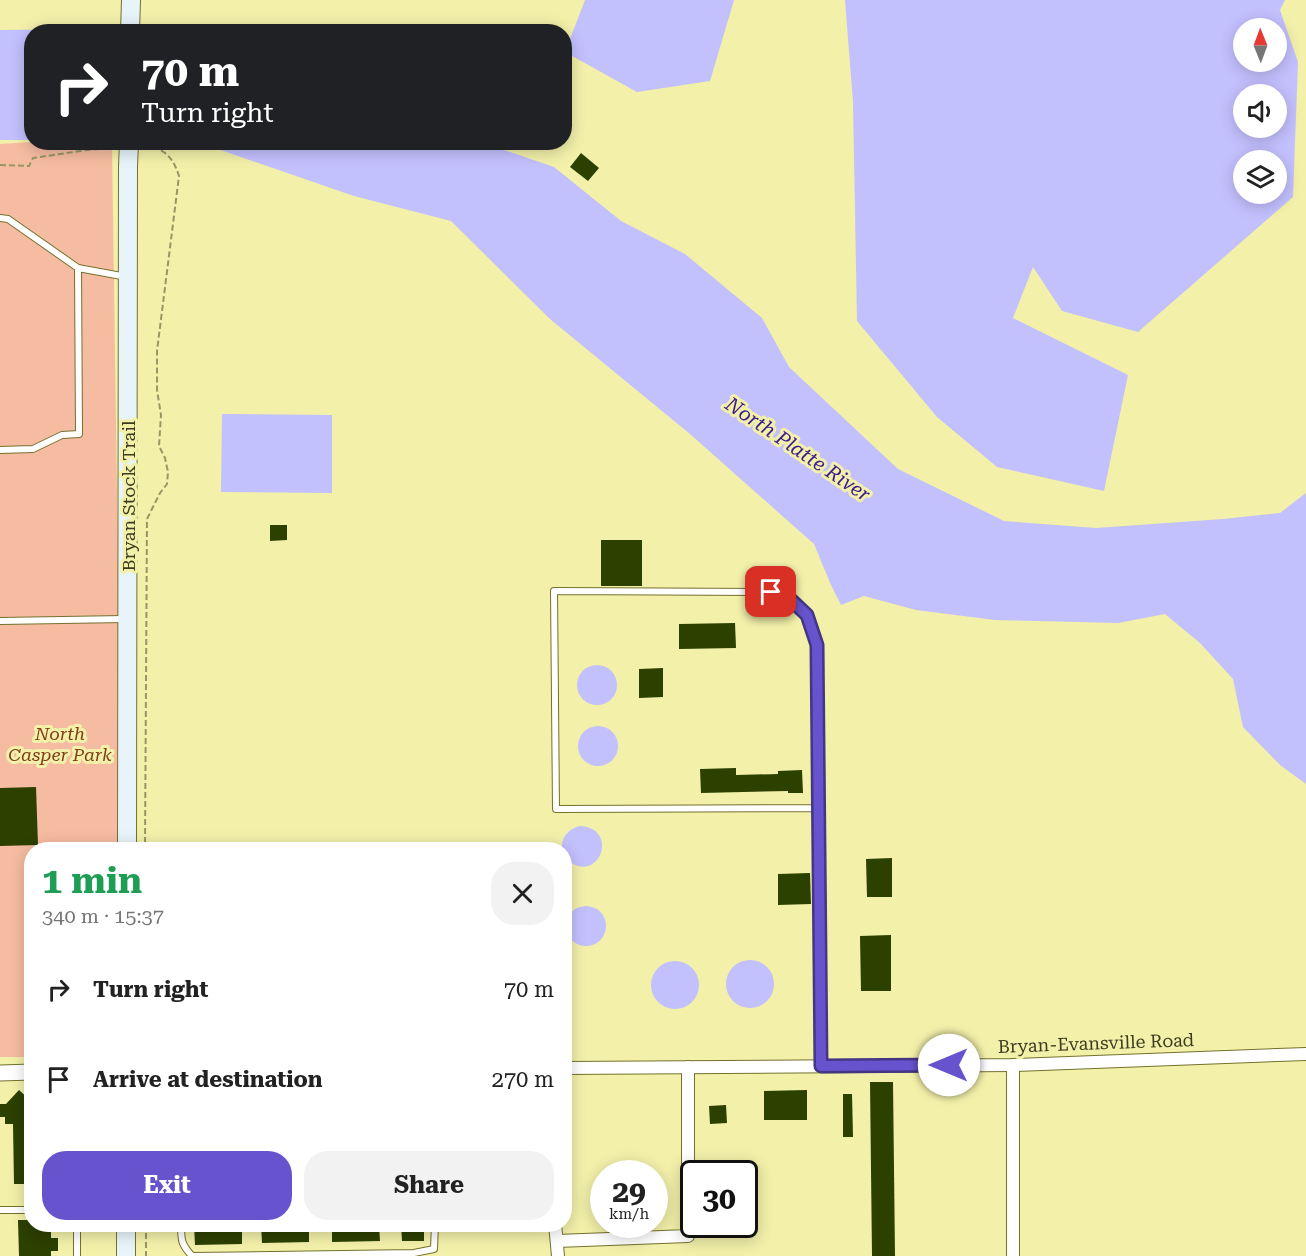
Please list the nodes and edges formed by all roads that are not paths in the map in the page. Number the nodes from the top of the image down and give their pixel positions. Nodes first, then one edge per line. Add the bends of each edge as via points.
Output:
1 (131, 0) edge
2 (130, 24) edge
3 (131, 150) edge
4 (0, 218) edge
5 (78, 268) junction
6 (129, 278) junction
7 (0, 450) edge
8 (127, 619) junction
9 (0, 621) edge
10 (818, 808) junction
11 (127, 842) edge
12 (1306, 1054) edge
13 (1013, 1065) junction
14 (821, 1066) junction
15 (688, 1067) junction
16 (572, 1068) edge
17 (24, 1072) edge
18 (0, 1073) edge
19 (0, 1210) edge
20 (24, 1210) edge
21 (77, 1232) edge
22 (126, 1232) edge
23 (181, 1232) edge
24 (435, 1232) edge
25 (556, 1232) edge
26 (557, 1241) junction
27 (77, 1256) edge
28 (126, 1256) edge
29 (558, 1256) edge
30 (1013, 1256) edge

1 - 2 main road
3 - 6 main road, Bryan Stock Trail, bridge
4 - 5 lane via 8,219
5 - 6 lane
5 - 7 lane via 79,434 62,435 33,449
6 - 8 main road, Bryan Stock Trail
8 - 9 lane
8 - 11 main road, Bryan Stock Trail
10 - 10 lane via 817,645 807,615 789,598 771,592 554,591 556,809
10 - 14 lane
12 - 13 street, Bryan-Evansville Road
13 - 14 street, Bryan-Evansville Road
13 - 30 street
14 - 15 street, Bryan-Evansville Road
15 - 16 street, Bryan-Evansville Road
15 - 26 street via 688,1236
17 - 18 street
19 - 20 lane
21 - 27 lane
22 - 28 main road
23 - 24 lane via 184,1248 192,1256 414,1253 434,1249
25 - 26 street
26 - 29 street

